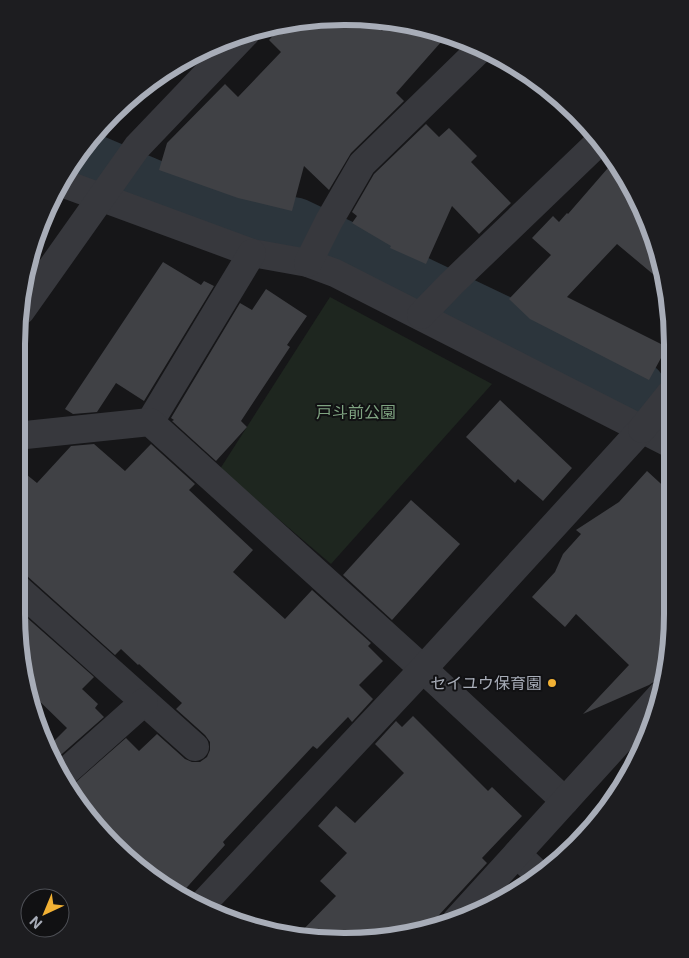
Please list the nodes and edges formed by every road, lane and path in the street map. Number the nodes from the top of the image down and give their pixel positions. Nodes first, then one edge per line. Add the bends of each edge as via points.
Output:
1 (235, 44) edge
2 (476, 53) edge
3 (595, 146) edge
4 (68, 185) edge
5 (101, 197) junction
6 (252, 253) junction
7 (308, 263) junction
8 (28, 301) edge
9 (421, 315) junction
10 (664, 401) edge
11 (150, 422) junction
12 (642, 428) junction
13 (25, 435) edge
14 (664, 440) edge
15 (25, 595) edge
16 (423, 669) junction
17 (144, 702) junction
18 (647, 715) edge
19 (195, 747) dead end
20 (67, 771) edge
21 (565, 801) junction
22 (517, 854) junction
23 (534, 870) edge
24 (205, 901) edge
25 (466, 909) edge

1 - 5 street via 136,147
2 - 7 street via 362,164 328,221
3 - 9 street
4 - 5 street
5 - 6 street
5 - 8 street
6 - 7 street
6 - 11 street
7 - 9 street
9 - 12 street
10 - 12 street
11 - 13 street
11 - 16 street
12 - 14 street
12 - 16 street
15 - 17 street
16 - 21 street
16 - 24 street
17 - 19 street
17 - 20 street
18 - 21 street
21 - 22 street
22 - 23 street
22 - 25 street

